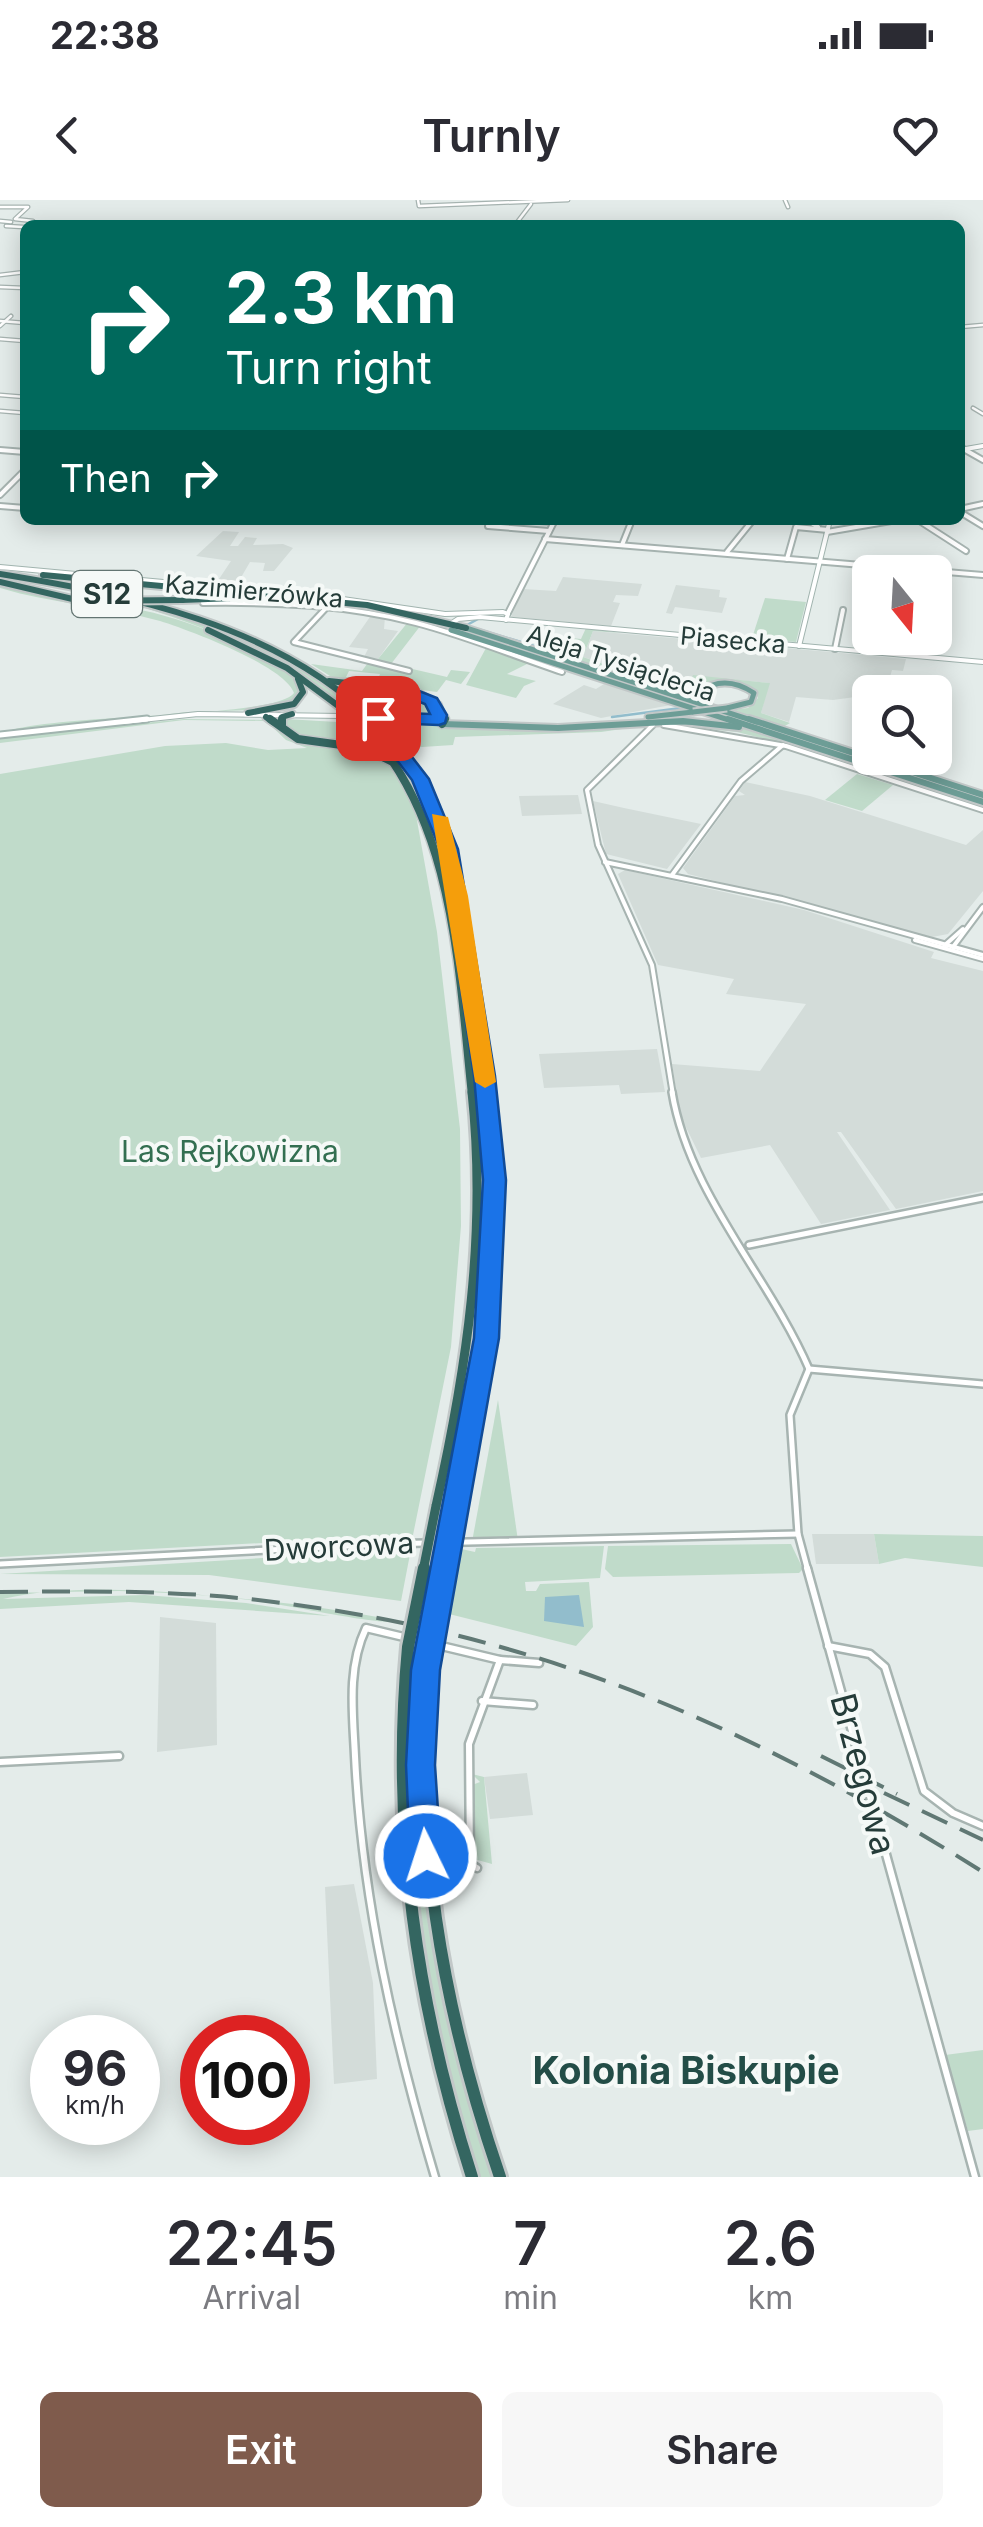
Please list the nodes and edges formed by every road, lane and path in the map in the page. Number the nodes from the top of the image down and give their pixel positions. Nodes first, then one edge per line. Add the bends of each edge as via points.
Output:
1 (418, 200) edge
2 (568, 200) edge
3 (785, 200) edge
4 (531, 204) junction
5 (788, 206) dead end
6 (0, 207) edge
7 (520, 220) edge
8 (0, 221) edge
9 (13, 221) junction
10 (20, 221) edge
11 (20, 227) edge
12 (12, 316) dead end
13 (2, 323) edge
14 (973, 408) dead end
15 (983, 414) edge
16 (20, 477) edge
17 (0, 496) edge
18 (552, 525) edge
19 (630, 525) edge
20 (749, 525) edge
21 (816, 525) edge
22 (828, 525) edge
23 (861, 525) edge
24 (926, 525) edge
25 (488, 526) dead end
26 (825, 530) junction
27 (550, 531) junction
28 (545, 539) junction
29 (621, 546) junction
30 (966, 551) dead end
31 (725, 554) junction
32 (787, 559) junction
33 (820, 562) junction
34 (852, 566) edge
35 (952, 573) edge
36 (0, 574) edge
37 (983, 575) edge
38 (203, 603) dead end
39 (327, 607) junction
40 (844, 610) dead end
41 (507, 617) junction
42 (484, 618) junction
43 (432, 621) junction
44 (453, 624) junction
45 (466, 624) junction
46 (799, 646) junction
47 (835, 649) junction
48 (520, 652) junction
49 (532, 662) junction
50 (983, 662) edge
51 (289, 670) junction
52 (409, 670) dead end
53 (562, 672) joint
54 (592, 675) junction
55 (316, 676) junction
56 (727, 710) junction
57 (248, 713) junction
58 (292, 714) junction
59 (266, 717) joint
60 (344, 718) junction
61 (377, 719) junction
62 (282, 721) junction
63 (442, 721) junction
64 (30, 731) junction
65 (779, 733) junction
66 (0, 735) edge
67 (783, 746) junction
68 (397, 765) junction
69 (983, 798) edge
70 (983, 810) edge
71 (606, 862) junction
72 (672, 875) junction
73 (983, 906) edge
74 (969, 924) junction
75 (880, 928) junction
76 (945, 945) junction
77 (953, 947) junction
78 (983, 957) edge
79 (983, 1198) edge
80 (749, 1244) dead end
81 (809, 1369) junction
82 (983, 1384) edge
83 (798, 1534) junction
84 (0, 1564) edge
85 (828, 1646) junction
86 (500, 1660) junction
87 (539, 1663) dead end
88 (482, 1701) junction
89 (532, 1705) dead end
90 (119, 1756) dead end
91 (0, 1762) edge
92 (983, 1826) edge
93 (477, 1868) dead end
94 (435, 2177) edge
95 (472, 2177) edge
96 (500, 2177) edge
97 (974, 2177) edge

1 - 4 street via 419,206
2 - 4 street
3 - 5 street
4 - 7 street
6 - 9 street via 29,208
8 - 9 street
9 - 10 street
9 - 11 street via 4,227
12 - 13 street
14 - 15 street
16 - 17 street
18 - 27 street
19 - 29 street
20 - 31 street
21 - 26 street
22 - 26 street
23 - 26 street
24 - 30 street
25 - 27 street
26 - 32 street via 796,527
26 - 33 street
27 - 28 street
28 - 29 street
28 - 41 street
29 - 31 street
31 - 32 street
32 - 33 street
33 - 34 street
33 - 46 street
35 - 37 street
36 - 41 street, Kazimierzówka
36 - 43 highway via 348,603
36 - 43 highway, bridge via 81,601 253,598
36 - 51 highway, S12 via 155,612
36 - 55 highway, S12 via 186,616
38 - 39 street
39 - 49 street via 410,622
39 - 52 street via 294,642
40 - 47 street
41 - 42 street, Piasecka
41 - 46 street, Piasecka
42 - 44 street, Piasecka
42 - 45 street, Piasecka
43 - 44 highway
43 - 44 highway
44 - 45 highway
44 - 48 main road, Aleja Tysiąclecia
45 - 56 main road, Aleja Tysiąclecia
46 - 47 street, Piasecka
47 - 50 street, Piasecka
48 - 49 main road
48 - 54 main road, Aleja Tysiąclecia
49 - 53 street
51 - 57 highway via 302,686 299,700
51 - 68 highway, S12 via 351,714
53 - 54 main road
54 - 65 main road, Aleja Tysiąclecia
55 - 61 highway, S12
55 - 63 highway via 349,687 425,694 439,704
56 - 56 main road via 702,700 702,688 730,682 754,692 749,704
56 - 63 main road, bridge via 578,724
56 - 65 main road, Aleja Tysiąclecia
57 - 58 street
57 - 64 street
58 - 60 street
58 - 62 highway
59 - 62 highway
59 - 64 street
60 - 61 street, bridge
60 - 62 street
61 - 63 street
61 - 63 highway via 364,705 368,698 399,691 428,699
61 - 96 highway, S12, bridge via 414,769 446,838 490,1113 492,1293 428,1651 420,1765 430,1903 456,2033
62 - 68 highway via 298,740 363,748
63 - 65 main road via 562,728 691,721
64 - 66 street
65 - 69 main road
67 - 70 street
67 - 71 street via 742,733 650,726 587,790
67 - 72 street via 741,781
68 - 95 highway, S12, bridge via 422,809 440,872 478,1154 472,1316 408,1647 399,1764 408,1906 432,2040
71 - 72 street
71 - 81 street via 651,964 676,1114 726,1228 790,1325
72 - 75 street
73 - 74 street
74 - 76 street
74 - 77 street
75 - 76 street
75 - 78 street
76 - 77 street
77 - 78 street
79 - 80 street
81 - 82 street
81 - 83 street, Brzegowa via 790,1415
83 - 84 street, Dworcowa via 384,1544
83 - 85 street, Brzegowa
85 - 92 street via 878,1659 924,1791
85 - 97 street, Brzegowa
86 - 87 street
86 - 88 street
86 - 94 street via 366,1628 352,1672 366,1893 394,2040
88 - 89 street
88 - 93 street via 468,1760 470,1864
90 - 91 street

